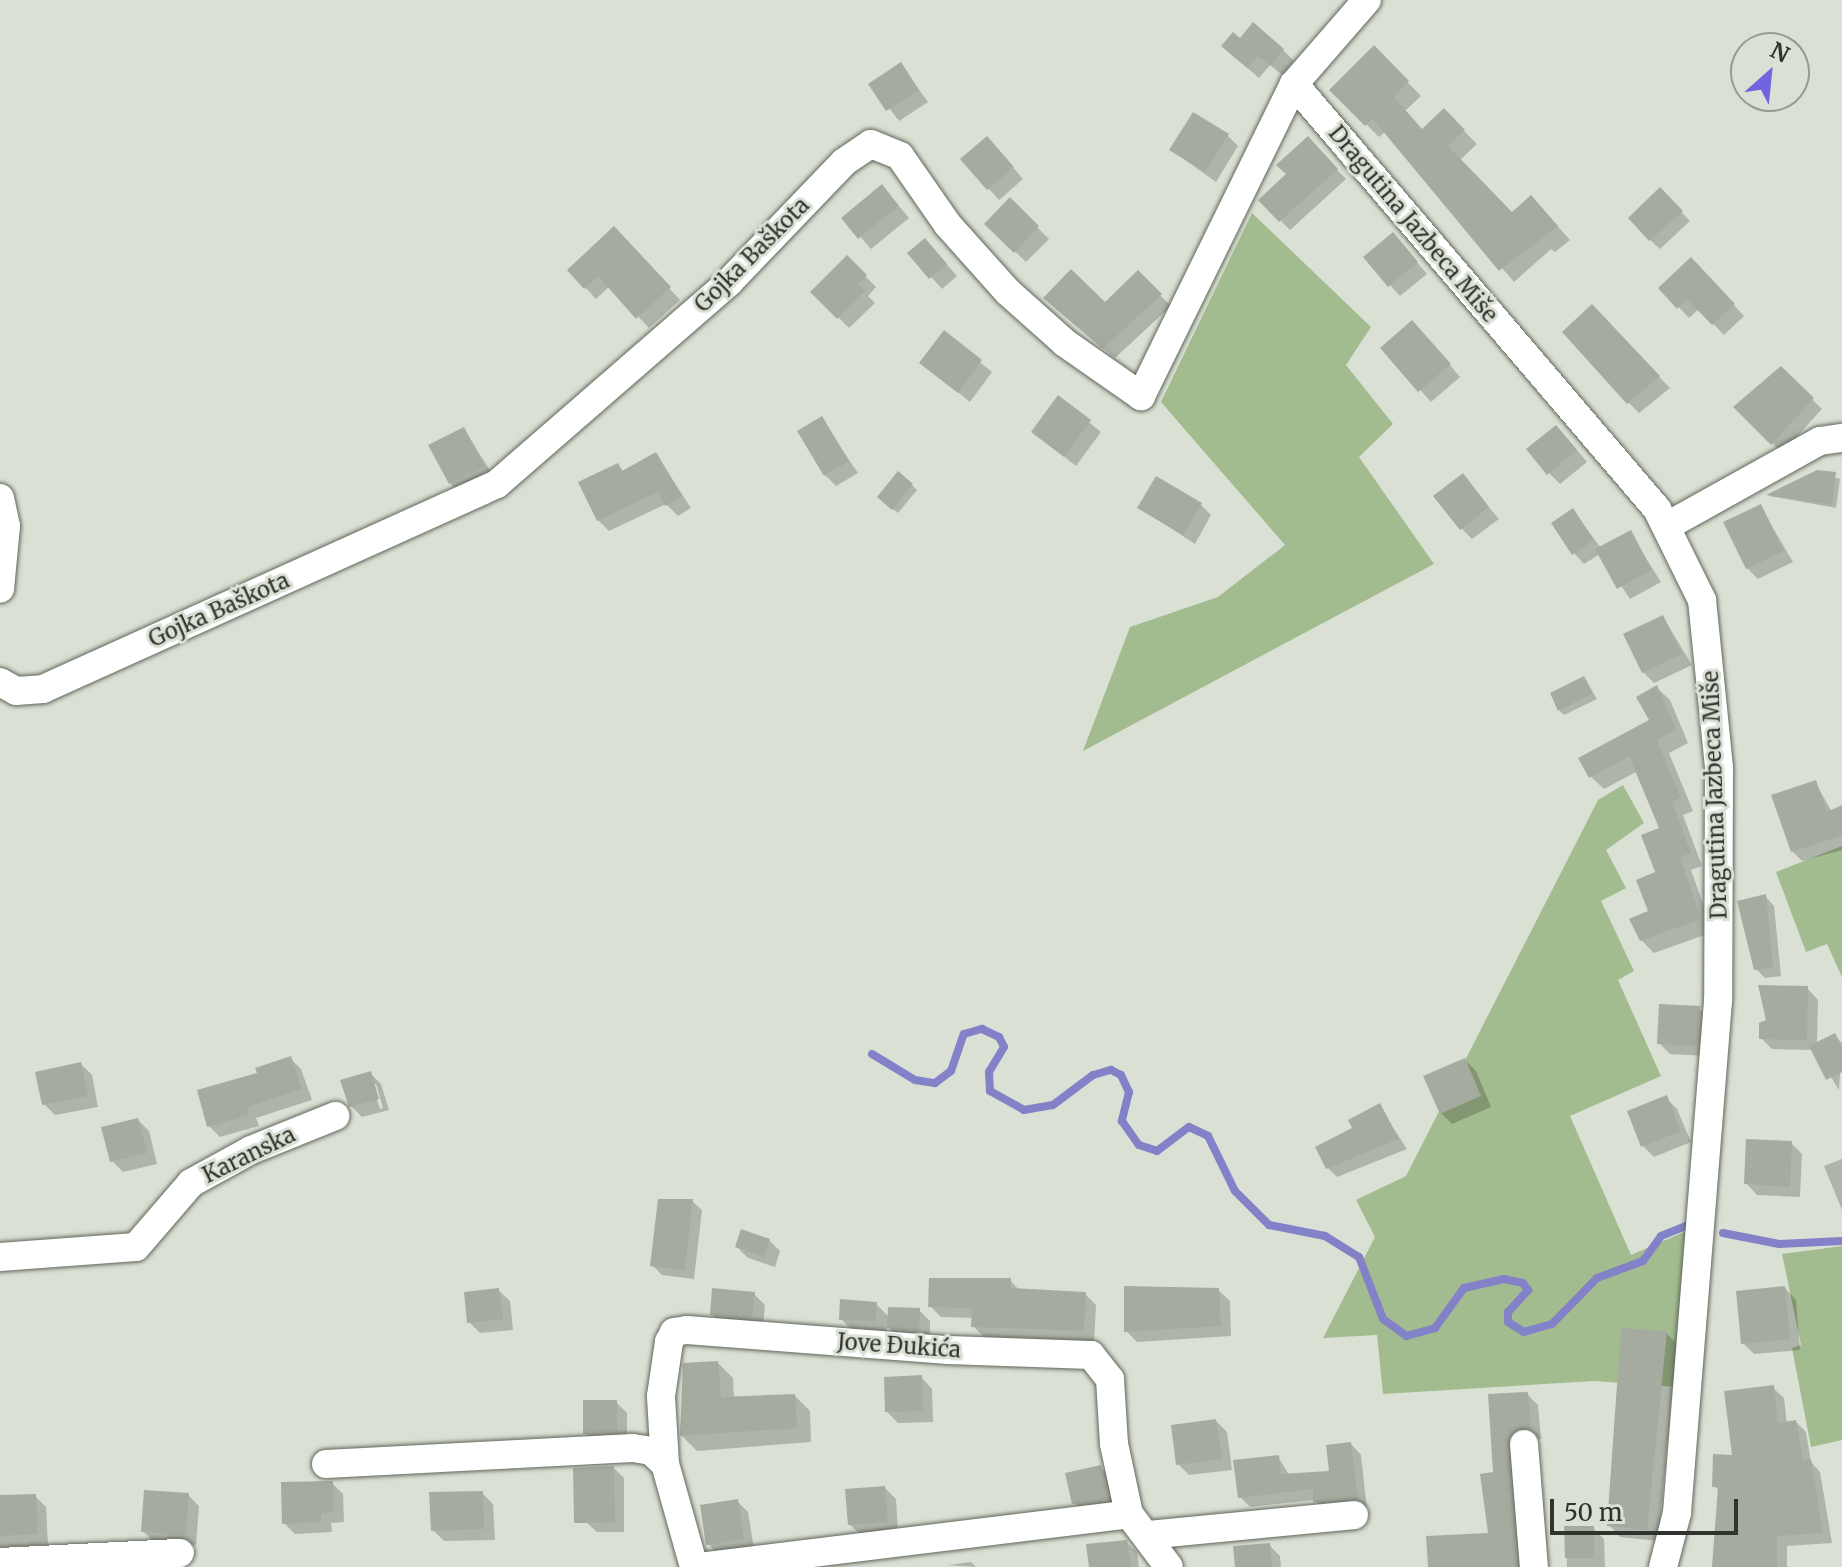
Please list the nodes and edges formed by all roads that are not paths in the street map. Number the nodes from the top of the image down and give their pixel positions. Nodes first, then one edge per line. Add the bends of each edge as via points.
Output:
1 (1367, 0) edge
2 (1294, 84) junction
3 (1842, 438) edge
4 (0, 498) edge
5 (1667, 526) junction
6 (0, 589) edge
7 (0, 682) edge
8 (335, 1116) dead end
9 (0, 1257) edge
10 (1524, 1444) dead end
11 (326, 1464) dead end
12 (665, 1464) junction
13 (1354, 1515) dead end
14 (1138, 1524) junction
15 (180, 1553) dead end
16 (0, 1562) edge
17 (697, 1567) edge
18 (1169, 1567) edge
19 (1534, 1567) edge
20 (1663, 1567) edge

1 - 2 street
2 - 5 street, Dragutina Jazbeca Miše
2 - 7 street, Gojka Baškota via 1141,396 1065,343 1008,292 948,225 900,156 882,144 871,144 844,162 729,282 497,484 43,689 16,691
3 - 5 street via 1820,441
4 - 6 street via 6,526
5 - 20 street, Dragutina Jazbeca Miše via 1702,600 1710,649 1720,877 1718,1001 1701,1240 1677,1513
8 - 9 street, Karanska via 251,1150 191,1183 136,1247
10 - 19 street
11 - 12 street via 633,1448 651,1451
12 - 14 street, Jove Đukića via 661,1396 674,1332 948,1350 1078,1351 1102,1363 1110,1379 1114,1444
12 - 17 street, Jove Đukića
13 - 14 street, Jove Đukića
14 - 17 street, Jove Đukića
14 - 18 street, Jove Đukića
15 - 16 street

